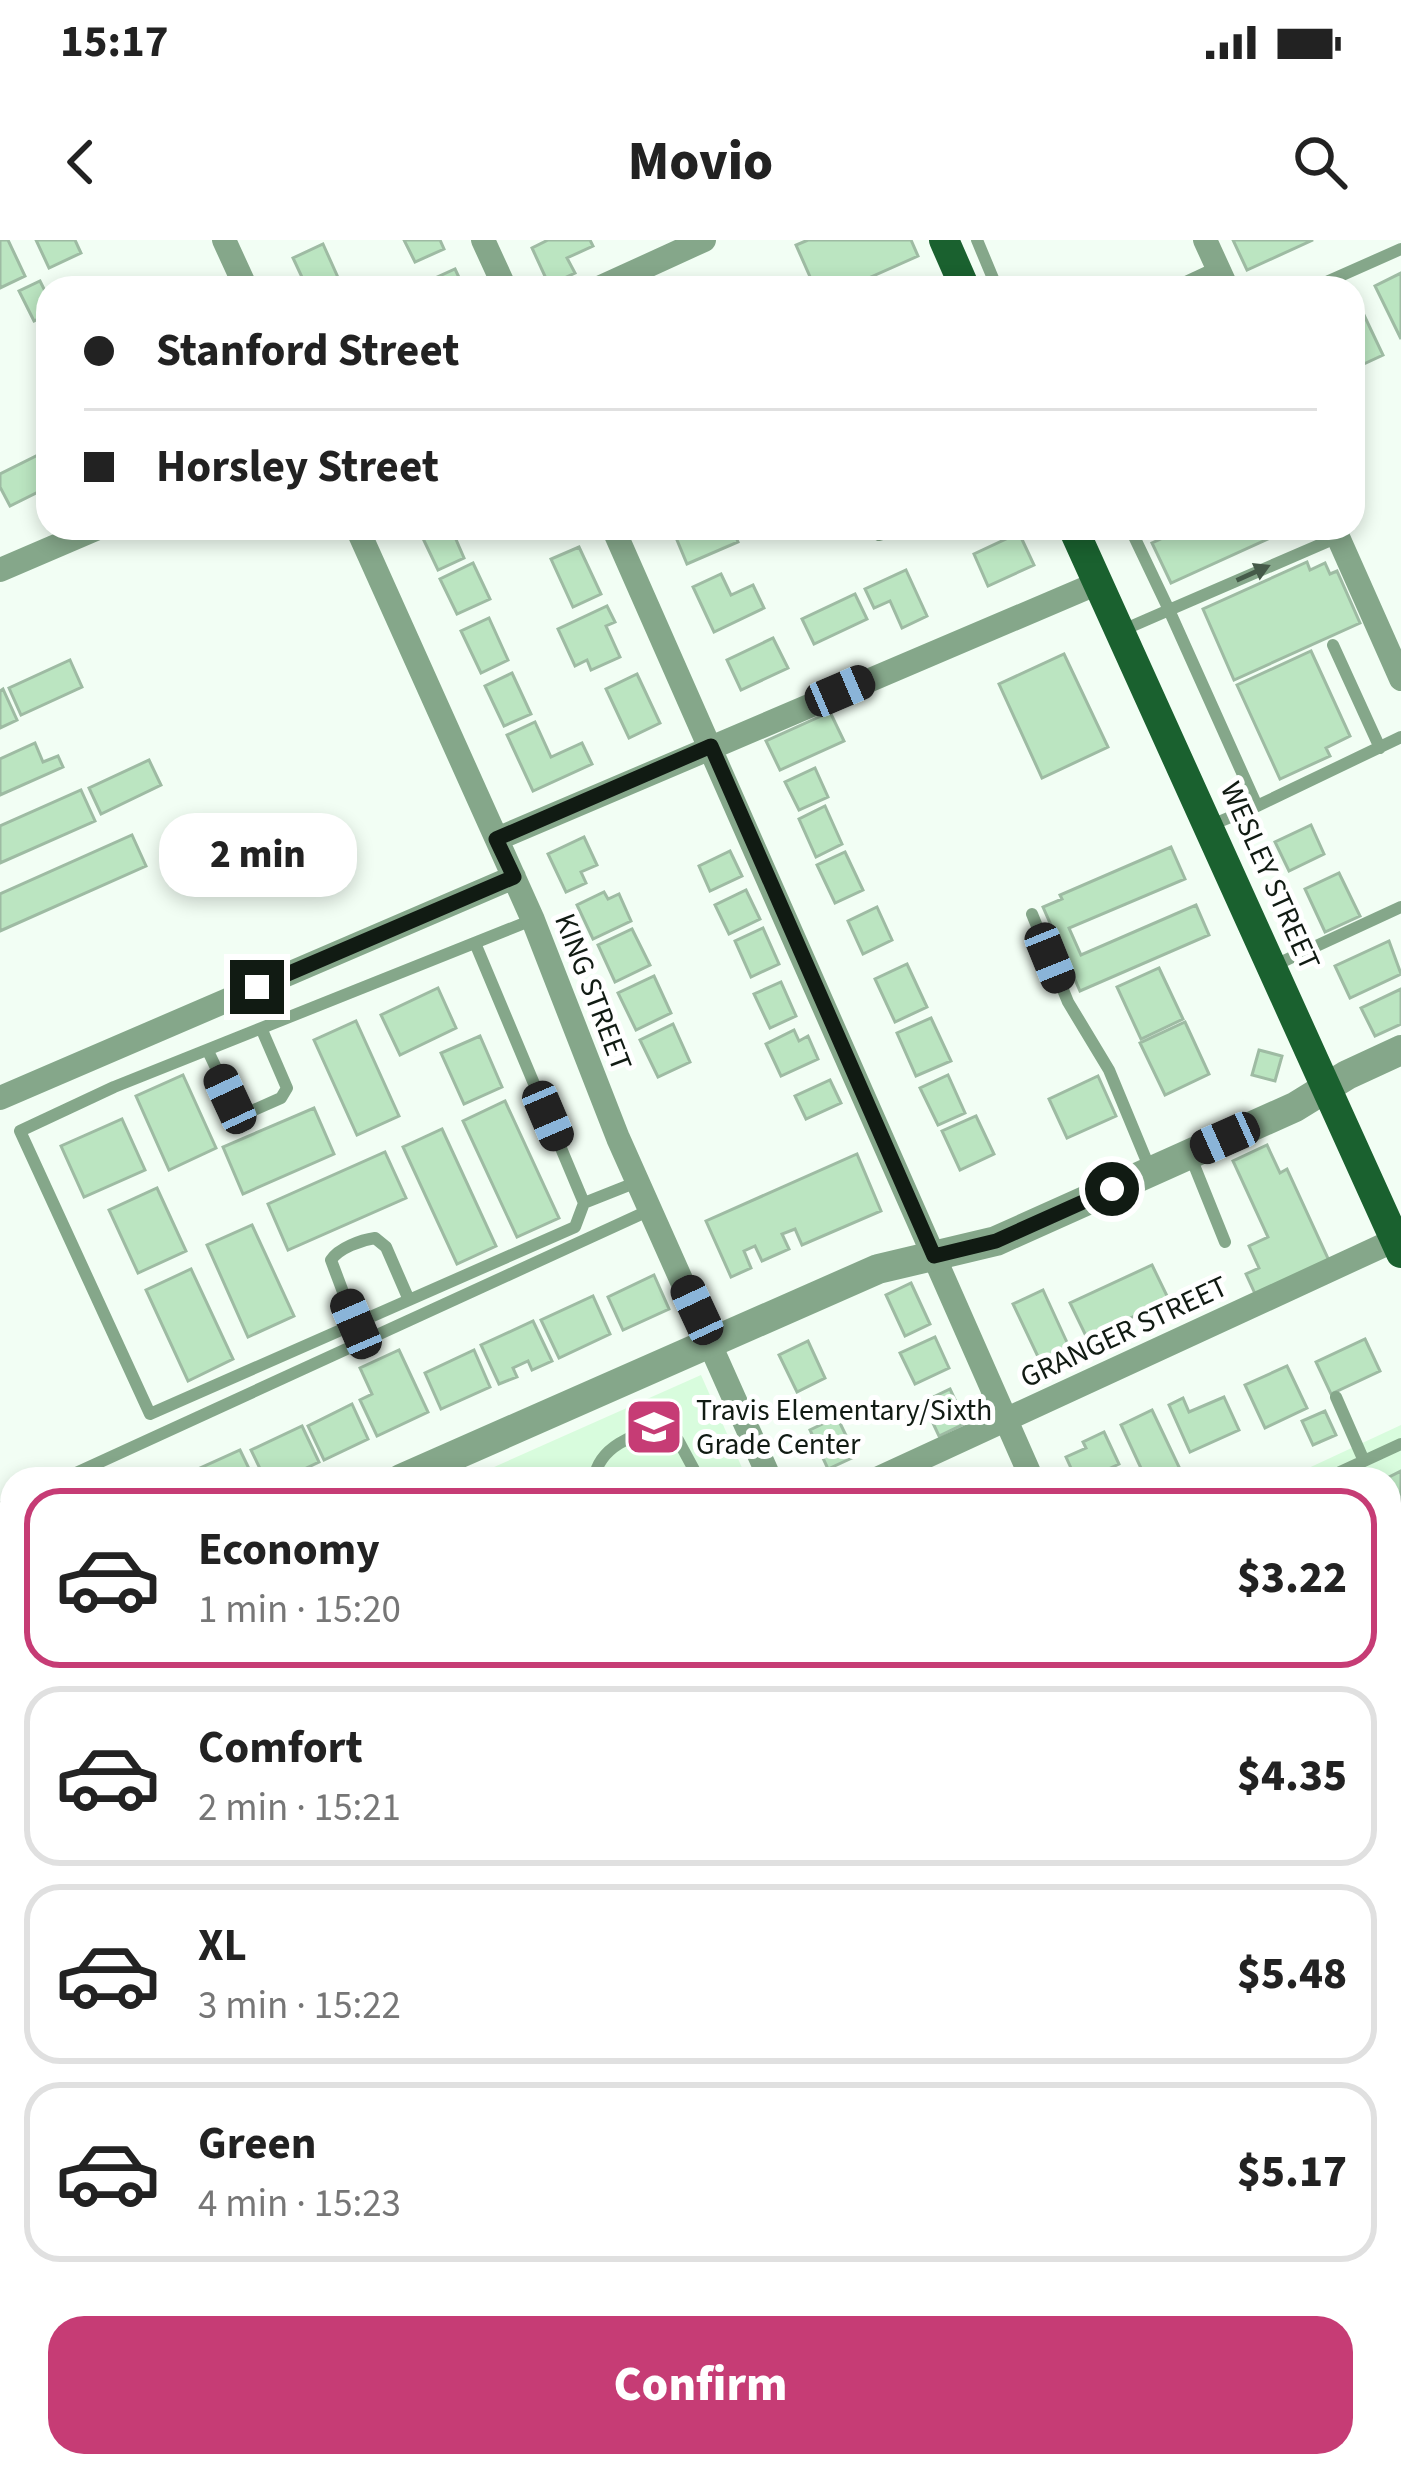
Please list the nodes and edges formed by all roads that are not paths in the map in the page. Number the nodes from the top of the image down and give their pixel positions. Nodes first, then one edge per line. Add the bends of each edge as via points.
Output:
1 (224, 240) edge
2 (483, 240) edge
3 (704, 240) edge
4 (944, 240) edge
5 (977, 240) edge
6 (1205, 240) edge
7 (1401, 249) edge
8 (241, 276) edge
9 (500, 276) edge
10 (625, 276) edge
11 (960, 276) edge
12 (992, 276) edge
13 (1221, 276) edge
14 (1339, 276) edge
15 (70, 540) edge
16 (362, 540) edge
17 (619, 540) edge
18 (1085, 540) edge
19 (1136, 540) edge
20 (1319, 540) edge
21 (1340, 540) edge
22 (0, 570) edge
23 (1098, 583) junction
24 (1169, 610) junction
25 (1120, 632) junction
26 (1333, 645) dead end
27 (1401, 679) edge
28 (1401, 737) edge
29 (711, 746) junction
30 (1379, 748) junction
31 (1257, 806) junction
32 (1208, 827) junction
33 (496, 839) junction
34 (514, 877) junction
35 (1401, 907) edge
36 (1033, 914) dead end
37 (533, 920) junction
38 (475, 943) junction
39 (1272, 967) junction
40 (262, 1030) junction
41 (1401, 1050) edge
42 (208, 1052) junction
43 (1325, 1088) junction
44 (0, 1098) edge
45 (1189, 1154) junction
46 (1151, 1171) junction
47 (638, 1182) junction
48 (584, 1203) junction
49 (650, 1210) junction
50 (1225, 1242) dead end
51 (1398, 1247) edge
52 (934, 1256) junction
53 (410, 1300) junction
54 (356, 1324) junction
55 (712, 1344) junction
56 (1336, 1397) dead end
57 (1005, 1420) junction
58 (1401, 1444) edge
59 (1364, 1461) junction
60 (89, 1467) edge
61 (451, 1467) edge
62 (596, 1467) edge
63 (693, 1467) edge
64 (765, 1467) edge
65 (904, 1467) edge
66 (1024, 1467) edge
67 (1351, 1467) edge

1 - 8 street
2 - 9 street
3 - 10 street
4 - 11 main road
5 - 12 lane
6 - 13 street
7 - 14 lane
15 - 22 street
16 - 33 street, KING STREET
17 - 29 street
18 - 23 main road, WESLEY STREET
19 - 24 lane
24 -> 20 lane
21 - 27 street
23 - 25 main road, WESLEY STREET
23 - 29 street
24 - 25 lane
24 - 31 lane
25 - 32 main road, WESLEY STREET
26 - 30 lane
28 - 30 lane
29 - 33 street
29 - 52 street
30 - 31 lane
31 - 32 lane
32 - 39 main road, WESLEY STREET
33 - 34 street, KING STREET
34 - 37 street, KING STREET
34 - 44 street
35 - 39 lane
36 - 46 lane
37 - 38 lane
37 - 47 street, KING STREET
38 - 40 lane
38 - 48 lane
39 - 43 main road, WESLEY STREET
40 - 42 lane
40 - 42 lane via 287,1088 245,1114
41 - 43 street
42 - 54 lane via 20,1131 150,1414
43 - 45 street
43 - 51 main road, WESLEY STREET
45 - 46 street
45 - 50 lane
46 - 52 street via 996,1241
47 - 48 lane
47 - 49 street, KING STREET
48 - 53 lane via 575,1227
49 - 55 street, KING STREET
49 - 60 lane
51 - 57 street, GRANGER STREET
52 - 55 street via 878,1269
52 - 57 street
53 - 54 lane
53 - 54 lane via 386,1246 366,1239 331,1260
55 - 61 street
55 - 64 street, KING STREET
56 - 59 lane
57 - 65 street, GRANGER STREET
57 - 66 street
58 - 59 lane
59 - 67 lane
62 - 63 lane via 610,1448 663,1430 678,1439

